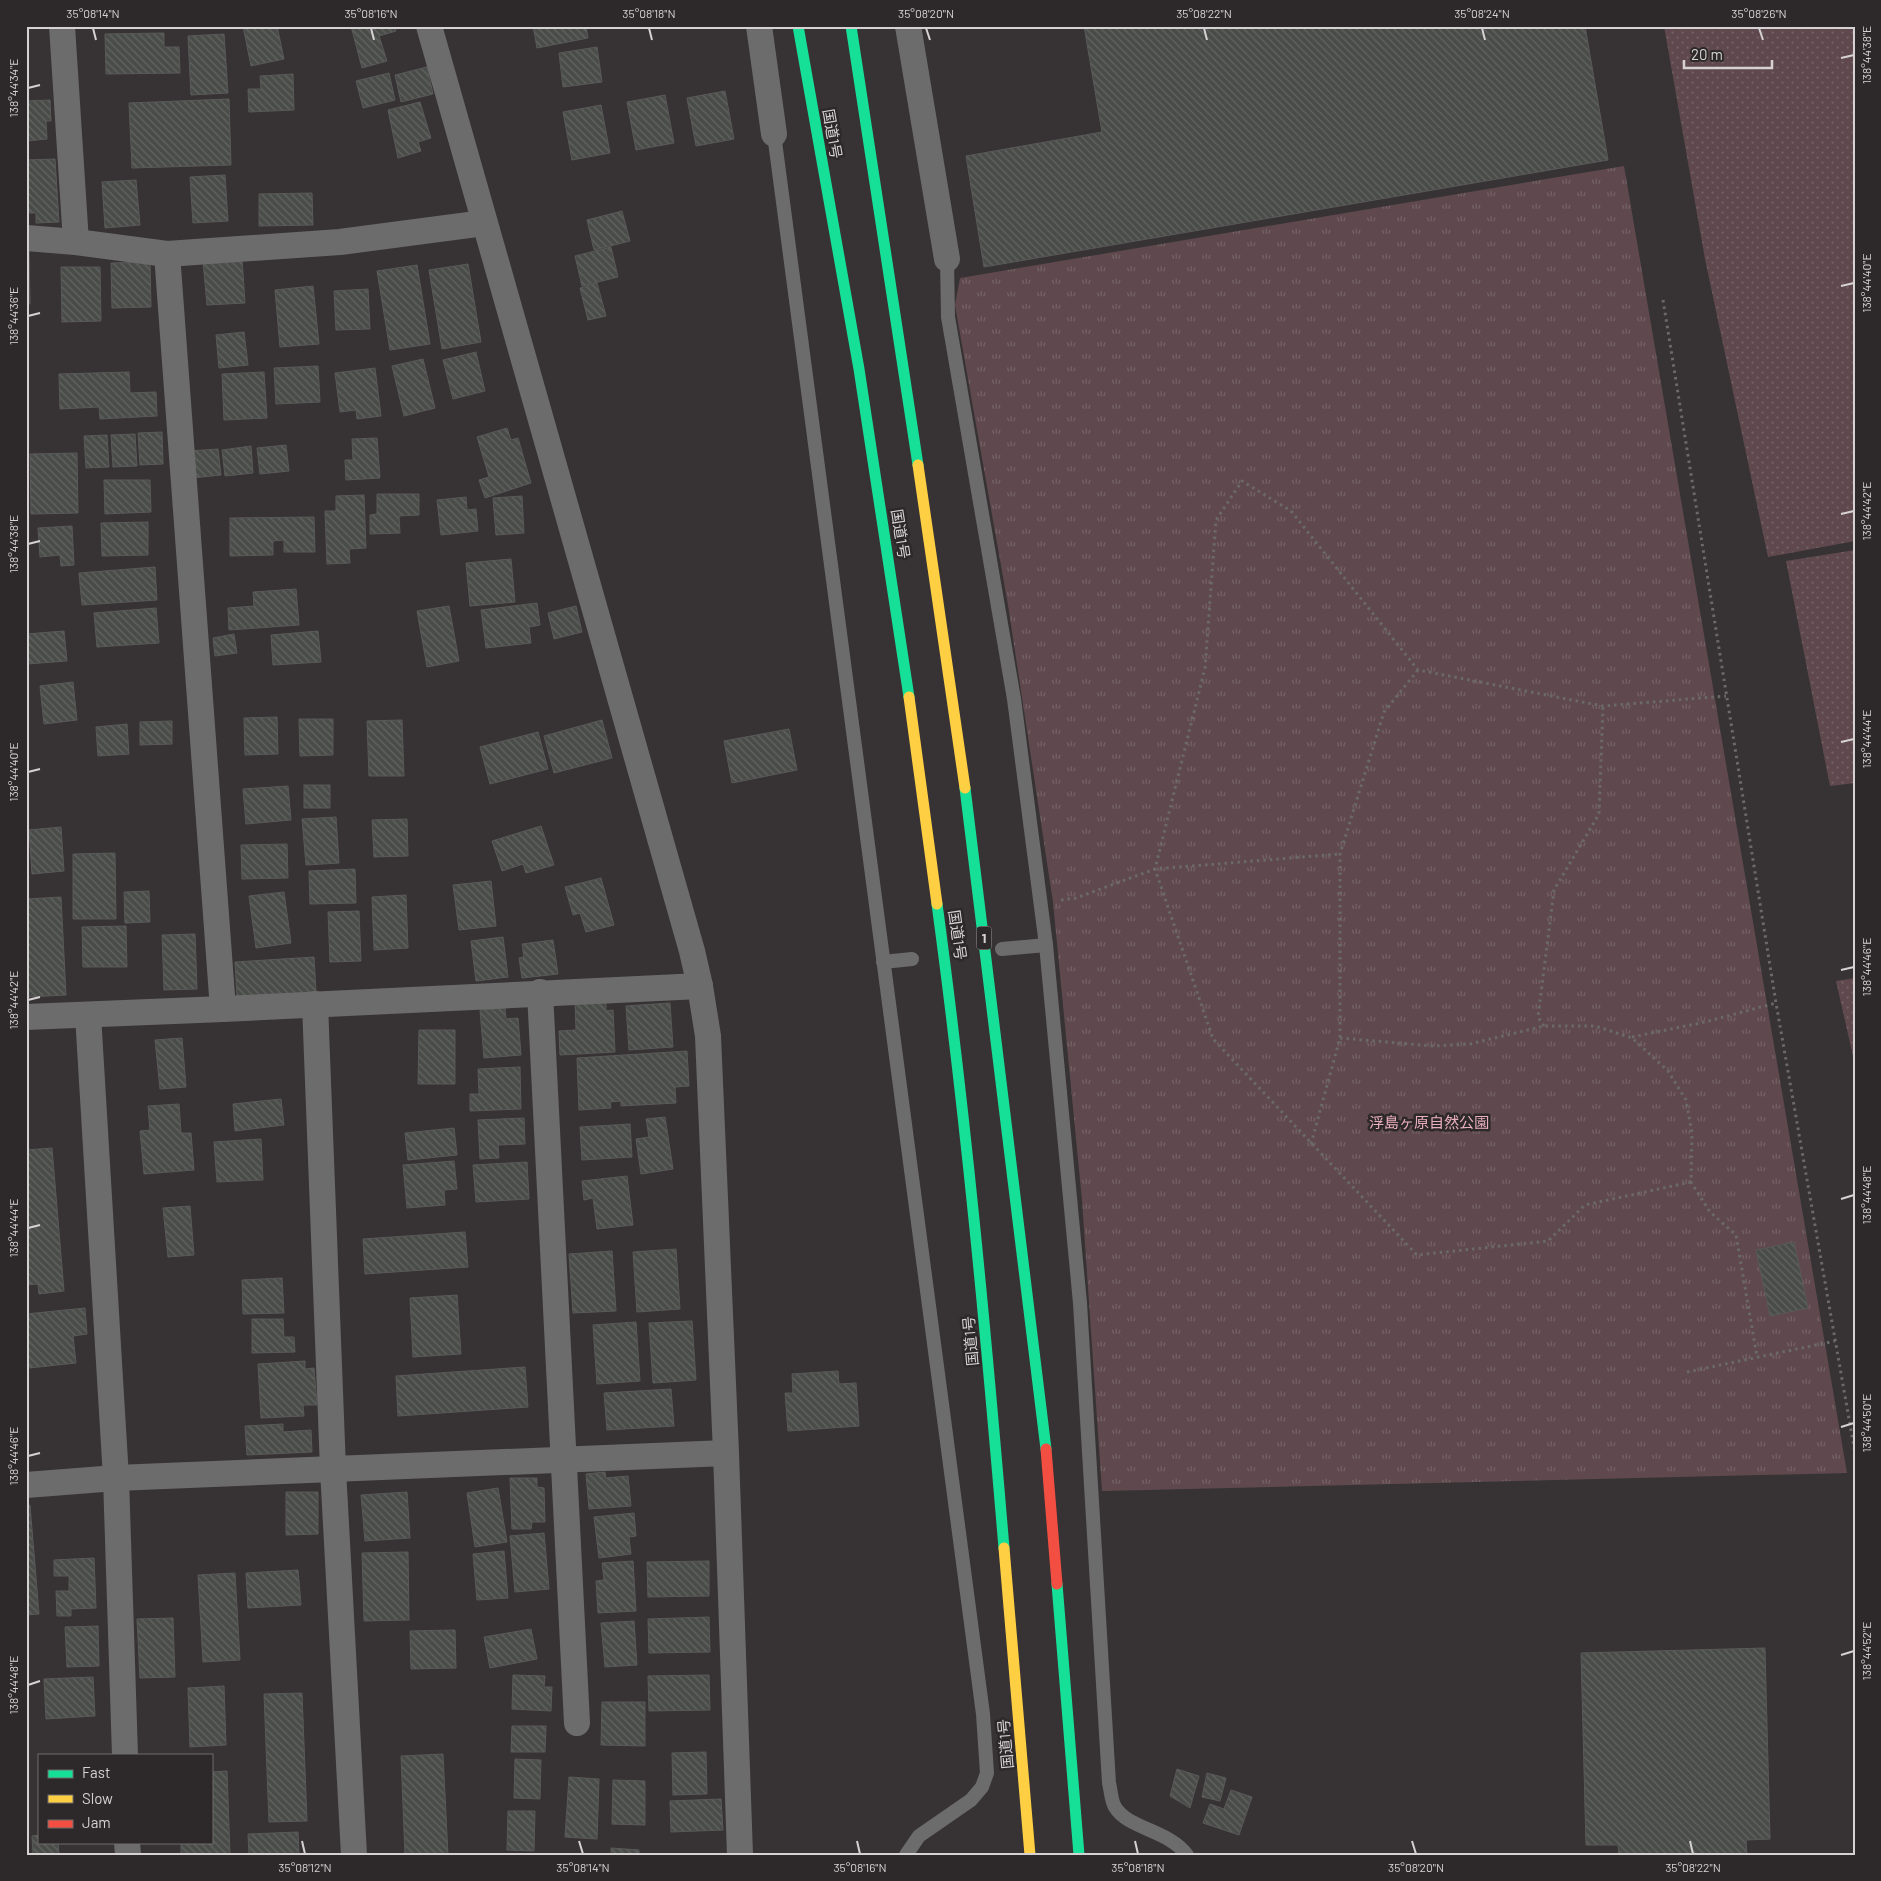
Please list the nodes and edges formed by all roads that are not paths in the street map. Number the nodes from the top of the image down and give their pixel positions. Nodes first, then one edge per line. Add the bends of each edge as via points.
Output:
1 (62, 26) edge
2 (429, 26) edge
3 (759, 26) edge
4 (798, 26) edge
5 (851, 26) edge
6 (908, 26) edge
7 (774, 134) joint
8 (484, 223) junction
9 (26, 238) edge
10 (76, 242) junction
11 (167, 254) junction
12 (947, 259) joint
13 (1046, 945) junction
14 (1002, 949) dead end
15 (912, 959) dead end
16 (883, 962) junction
17 (700, 986) junction
18 (540, 992) junction
19 (315, 1004) junction
20 (223, 1009) junction
21 (88, 1015) junction
22 (26, 1016) edge
23 (726, 1453) junction
24 (564, 1460) junction
25 (333, 1469) junction
26 (116, 1478) junction
27 (26, 1485) edge
28 (577, 1723) dead end
29 (125, 1754) edge
30 (354, 1855) edge
31 (740, 1855) edge
32 (906, 1855) edge
33 (1030, 1855) edge
34 (1079, 1855) edge
35 (1187, 1855) edge

1 - 10 street
2 - 8 street
3 - 7 street
4 - 33 highway, 国道1号 via 860,379 901,640 956,1045 987,1348
5 - 34 highway, 国道1号 / 1 via 967,804 1003,1089 1045,1436
6 - 12 street
7 - 16 lane
8 - 11 street via 340,242
8 - 17 street
9 - 10 street
10 - 11 street
11 - 20 street
12 - 13 lane via 948,317 1014,699
13 - 14 lane
13 - 35 lane via 1080,1303 1109,1783 1114,1806 1126,1819 1160,1834 1181,1847
15 - 16 lane
16 - 32 lane via 982,1704 987,1773 982,1787 970,1800 919,1836
17 - 18 street
17 - 23 street via 708,1036
18 - 19 street
18 - 24 street
19 - 20 street
19 - 25 street
20 - 21 street
21 - 22 street
21 - 26 street
23 - 24 street
23 - 31 street
24 - 25 street
24 - 28 street
25 - 26 street
25 - 30 street
26 - 27 street
26 - 29 street

